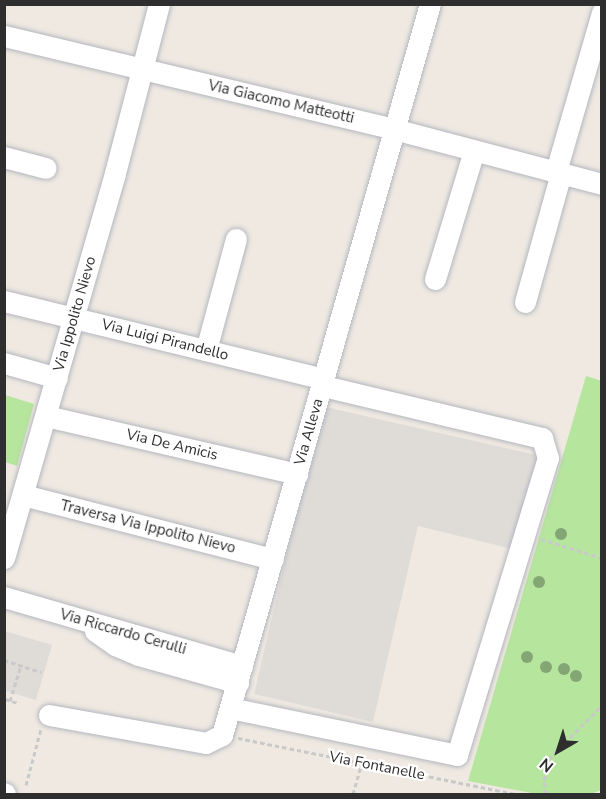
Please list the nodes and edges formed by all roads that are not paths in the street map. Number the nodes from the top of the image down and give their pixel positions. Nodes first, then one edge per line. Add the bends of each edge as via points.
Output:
1 (159, 4) edge
2 (430, 4) edge
3 (602, 13) edge
4 (4, 36) edge
5 (142, 69) junction
6 (394, 129) junction
7 (474, 150) junction
8 (4, 158) edge
9 (46, 168) dead end
10 (559, 172) junction
11 (602, 184) edge
12 (236, 239) dead end
13 (435, 279) dead end
14 (4, 301) edge
15 (525, 302) dead end
16 (74, 318) junction
17 (206, 350) junction
18 (4, 363) edge
19 (57, 378) junction
20 (324, 382) junction
21 (46, 416) junction
22 (297, 474) junction
23 (23, 495) junction
24 (4, 558) edge
25 (273, 559) junction
26 (4, 597) edge
27 (240, 674) junction
28 (230, 708) junction
29 (46, 718) road end

1 - 5 street, Via Ippolito Nievo
2 - 6 street, Via Alleva
3 - 10 street
4 - 5 street, Via Giacomo Matteotti
5 - 6 street, Via Giacomo Matteotti
5 - 16 street, Via Ippolito Nievo
6 - 7 street, Via Giacomo Matteotti
6 - 20 street, Via Alleva
7 - 10 street, Via Giacomo Matteotti
7 - 13 street
8 - 9 street
10 - 11 street, Via Giacomo Matteotti
10 - 15 street
12 - 17 street
14 - 16 street, Via Luigi Pirandello
16 - 17 street, Via Luigi Pirandello
16 - 19 street, Via Ippolito Nievo
17 - 20 street, Via Luigi Pirandello
18 - 19 street
19 - 21 street, Via Ippolito Nievo
20 - 22 street, Via Alleva
20 - 28 street, Via Luigi Pirandello via 542,438 548,458 457,755
21 - 22 street, Via De Amicis
21 - 23 street, Via Ippolito Nievo
22 - 25 street, Via Alleva
23 - 24 street, Via Ippolito Nievo
23 - 25 street, Traversa Via Ippolito Nievo
25 - 27 street, Via Alleva
26 - 27 street, Via Riccardo Cerulli via 80,621 115,645 138,655
27 - 28 street, Via Alleva
28 - 29 street, Via Alleva via 231,737 206,743

